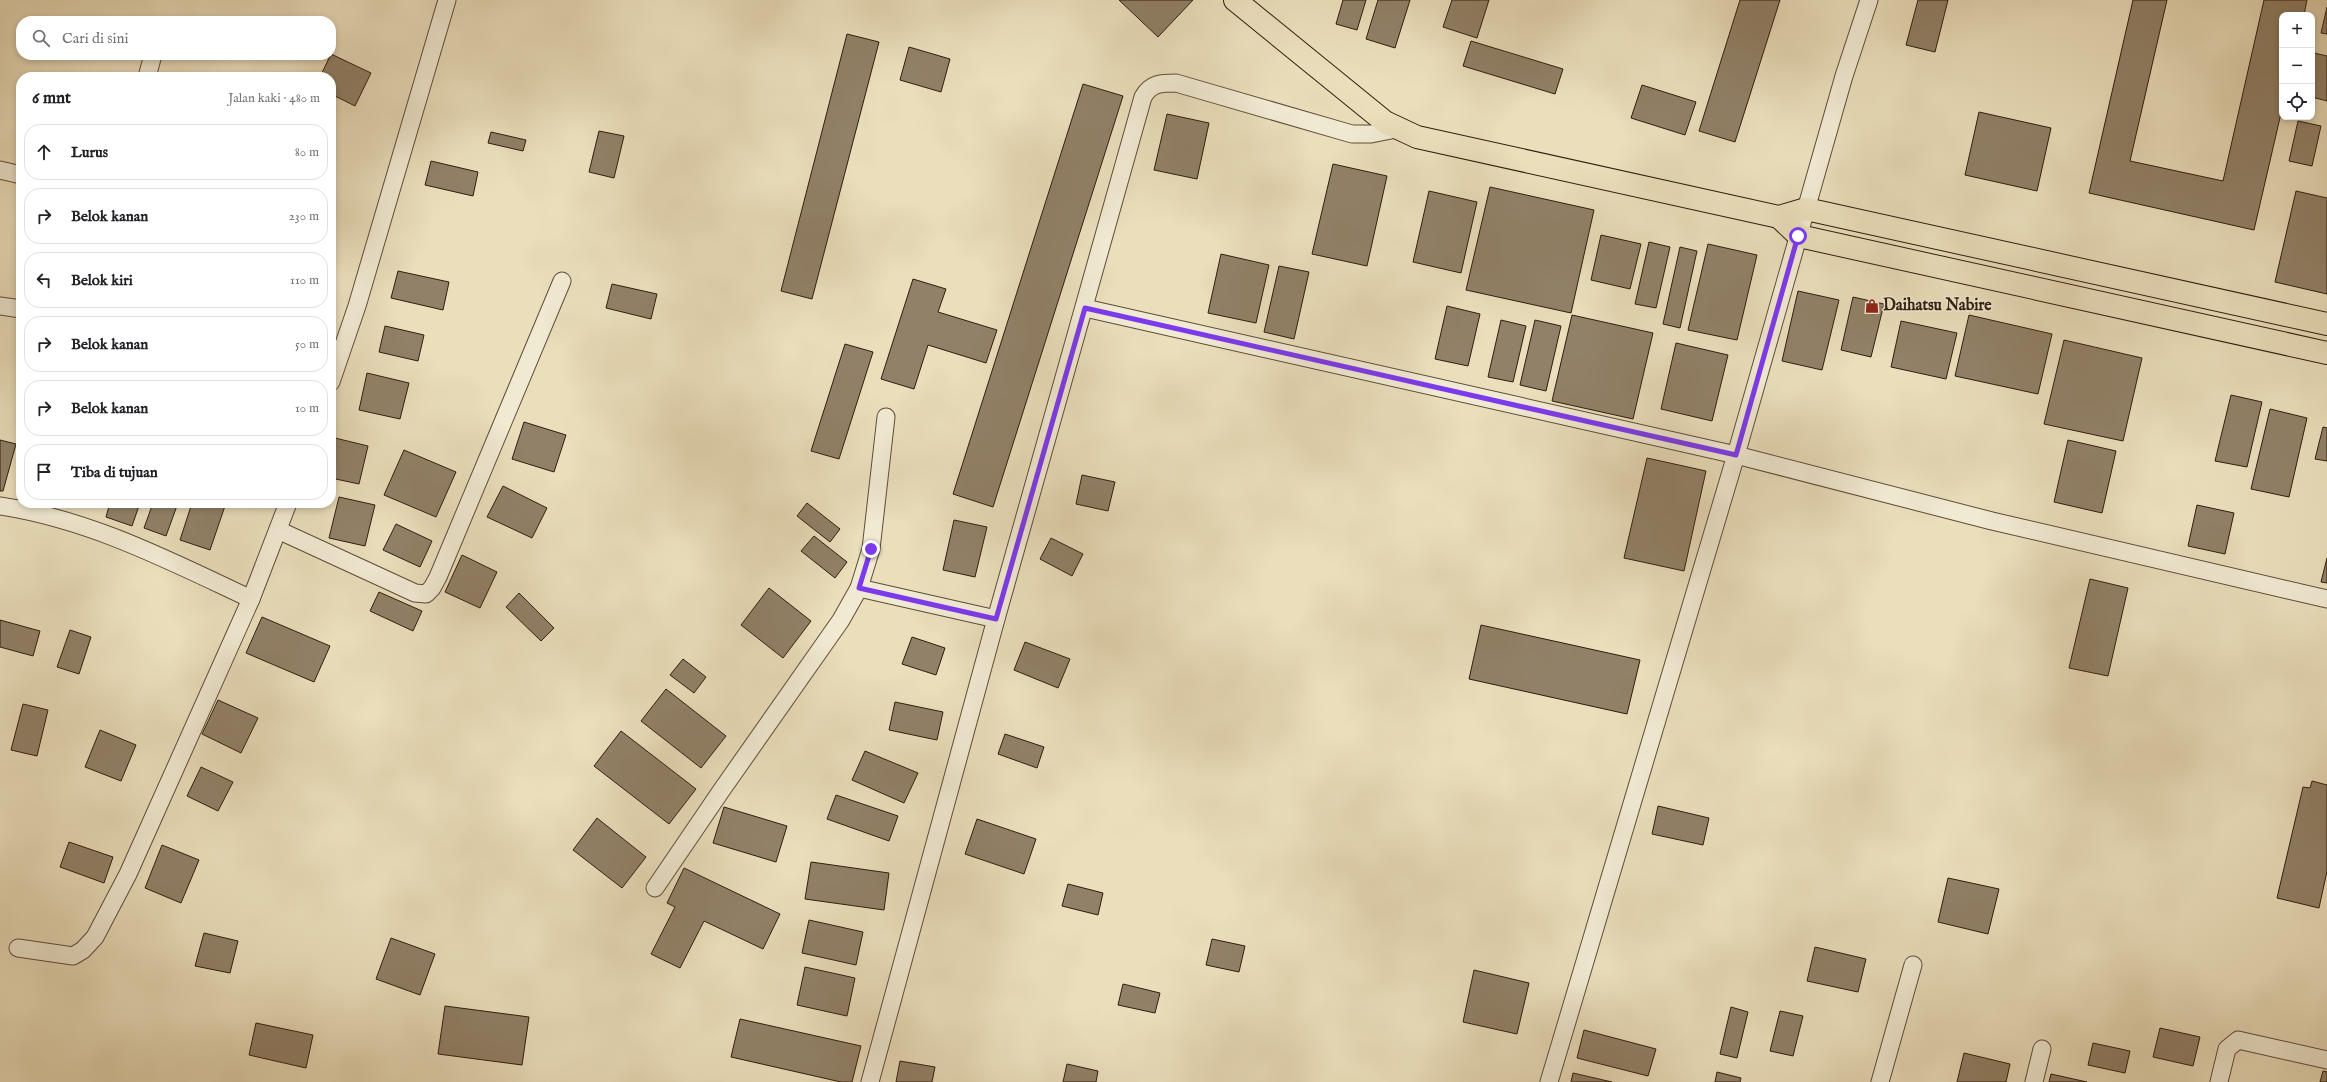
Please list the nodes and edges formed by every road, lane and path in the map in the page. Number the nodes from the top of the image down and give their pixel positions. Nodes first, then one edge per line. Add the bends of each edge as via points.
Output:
1 (447, 0) edge
2 (1235, 0) edge
3 (1870, 0) edge
4 (151, 60) edge
5 (148, 72) edge
6 (1396, 129) junction
7 (0, 170) edge
8 (16, 174) edge
9 (1806, 209) junction
10 (1779, 217) junction
11 (1798, 236) junction
12 (562, 281) dead end
13 (0, 306) edge
14 (1085, 308) junction
15 (16, 309) edge
16 (2327, 324) edge
17 (2327, 353) edge
18 (336, 367) edge
19 (886, 416) dead end
20 (1736, 455) junction
21 (0, 506) edge
22 (286, 508) edge
23 (278, 530) junction
24 (859, 588) junction
25 (251, 599) junction
26 (2327, 599) edge
27 (996, 619) junction
28 (655, 888) dead end
29 (18, 948) dead end
30 (1913, 965) dead end
31 (2042, 1049) dead end
32 (2327, 1060) edge
33 (870, 1082) edge
34 (1549, 1082) edge
35 (1880, 1082) edge
36 (2034, 1082) edge
37 (2219, 1082) edge

1 - 18 street via 357,306
2 - 6 main road via 1374,114
3 - 9 street via 1844,76
4 - 5 street
6 - 10 main road via 1417,137
6 - 14 street via 1371,134 1352,134 1176,83 1152,86 1140,105
7 - 8 street
9 - 10 main road
9 - 11 street
9 - 16 main road
10 - 11 main road
11 - 17 main road
11 - 20 street
12 - 23 street via 447,557 435,584 426,594 415,593
13 - 15 street
14 - 20 street
14 - 27 street
19 - 24 street via 871,549
20 - 26 street via 1992,521
20 - 34 street
21 - 25 street via 48,514 98,530
22 - 23 street
23 - 25 street
24 - 27 street
24 - 28 street via 841,620
25 - 29 street via 128,874 95,937 73,956
27 - 33 street
30 - 35 street
31 - 36 street
32 - 37 street via 2238,1040 2227,1048

